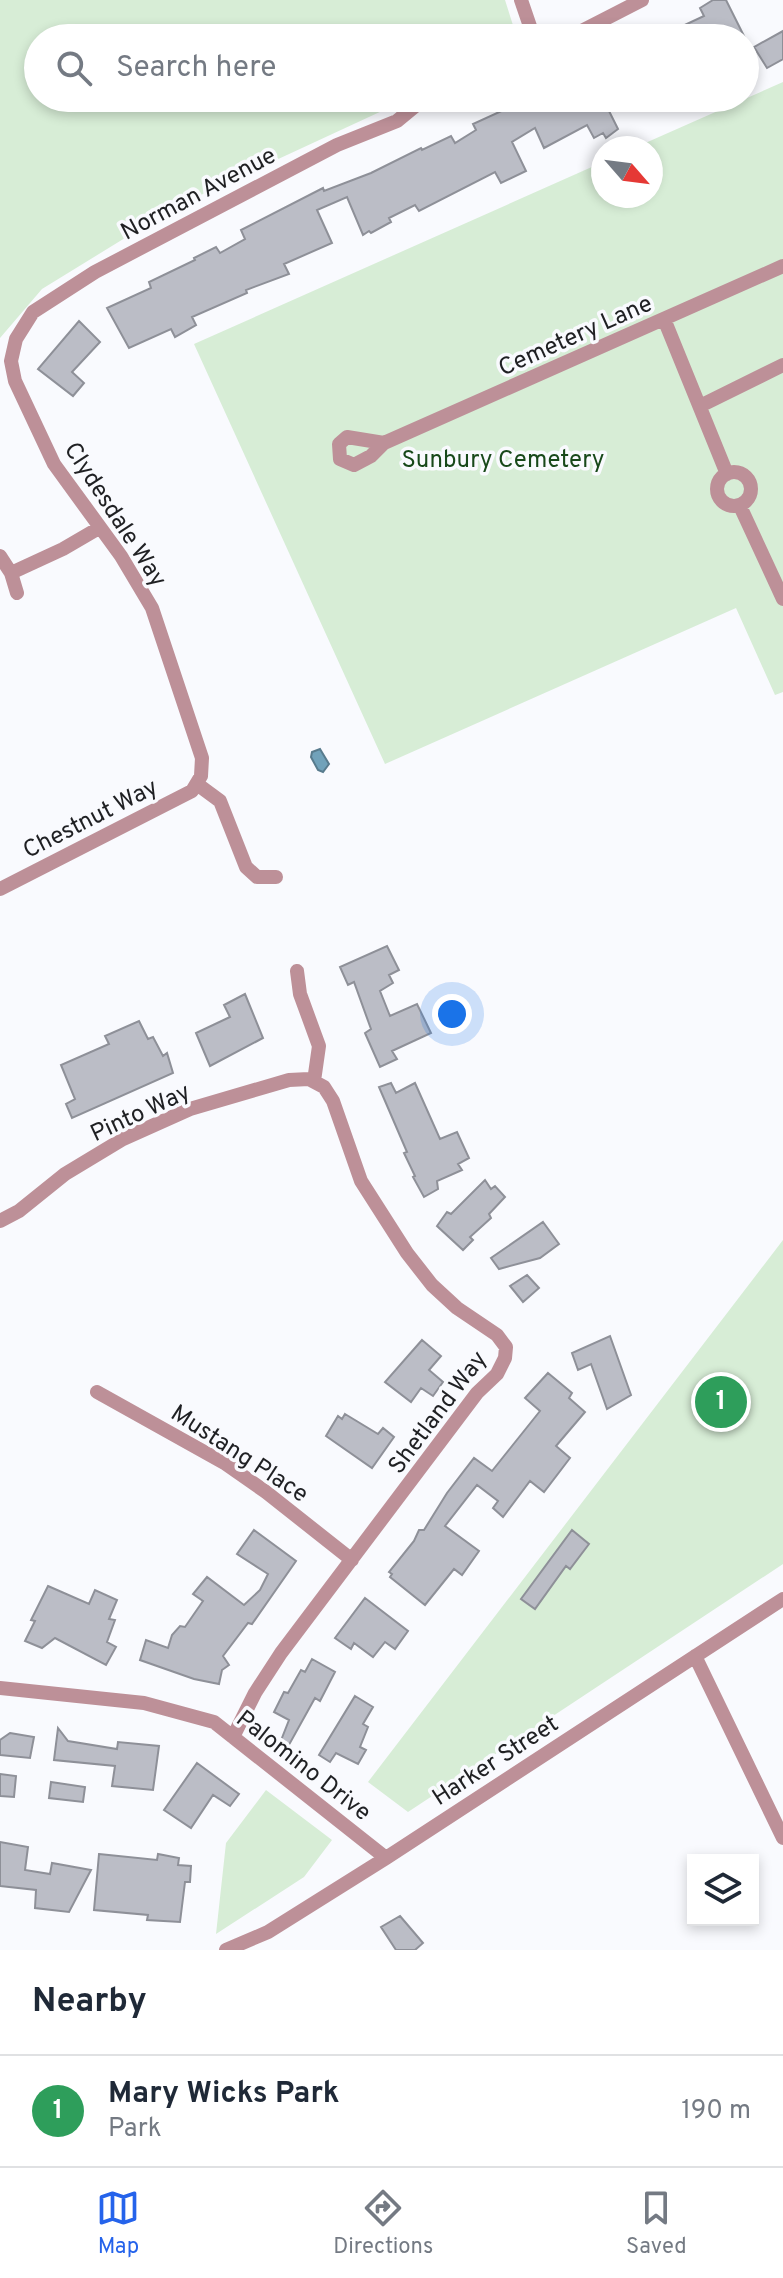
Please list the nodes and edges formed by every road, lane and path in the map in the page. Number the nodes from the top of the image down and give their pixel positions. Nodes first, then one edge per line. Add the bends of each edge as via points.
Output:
1 (521, 0) edge
2 (642, 0) edge
3 (529, 24) edge
4 (595, 24) edge
5 (408, 112) edge
6 (783, 266) edge
7 (664, 319) junction
8 (11, 361) joint
9 (783, 365) edge
10 (700, 406) junction
11 (384, 443) dead end
12 (727, 474) junction
13 (740, 506) junction
14 (99, 528) junction
15 (0, 556) edge
16 (11, 573) junction
17 (17, 593) dead end
18 (783, 599) edge
19 (197, 784) junction
20 (276, 877) dead end
21 (0, 889) edge
22 (297, 971) dead end
23 (314, 1081) junction
24 (0, 1221) edge
25 (97, 1392) dead end
26 (352, 1560) junction
27 (783, 1599) edge
28 (695, 1656) junction
29 (0, 1688) edge
30 (233, 1737) junction
31 (783, 1838) edge
32 (386, 1858) junction
33 (226, 1950) edge

1 - 3 street
2 - 4 street
5 - 8 street, Norman Avenue via 58,294 33,312 16,339
6 - 7 street, Cemetery Lane
7 - 10 street
7 - 11 street, Cemetery Lane
8 - 14 street, Clydesdale Way via 15,381 54,464
9 - 10 street
10 - 12 street
12 - 13 street via 717,493 724,503
12 - 13 street via 739,473 751,486 749,498
13 - 18 street
14 - 16 street
14 - 19 street, Clydesdale Way via 152,608 202,758
15 - 16 street
16 - 17 street
19 - 20 street via 220,801 246,867 257,877
19 - 21 street, Chestnut Way
22 - 23 street via 319,1046
23 - 24 street, Pinto Way via 289,1080 190,1109 123,1139
23 - 26 street, Shetland Way via 333,1101 361,1181 407,1253 432,1285 506,1347 497,1374 477,1393
25 - 26 street, Mustang Place via 226,1464
26 - 30 street, Shetland Way via 281,1653
27 - 28 street, Harker Street
28 - 31 street
28 - 32 street, Harker Street
29 - 30 street, Palomino Drive via 144,1703 214,1722
30 - 32 street, Palomino Drive
32 - 33 street, Harker Street via 268,1932

